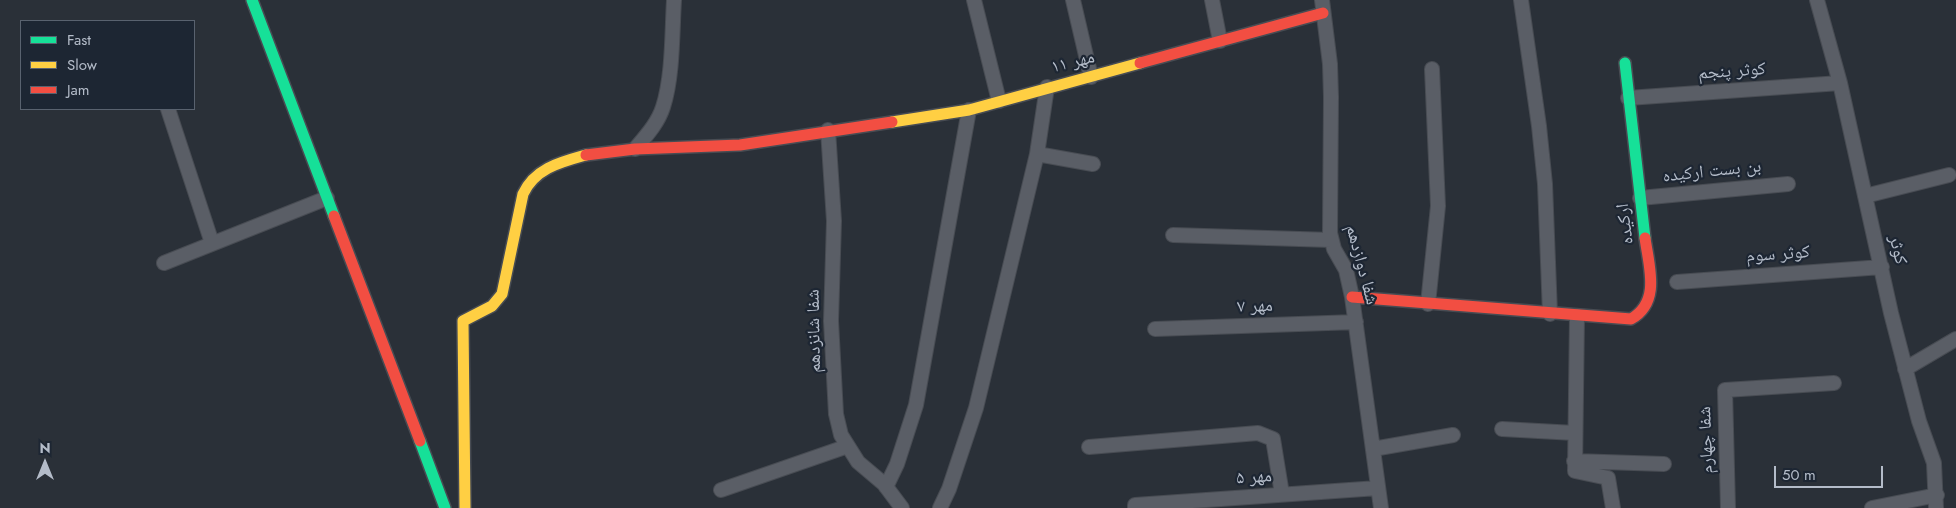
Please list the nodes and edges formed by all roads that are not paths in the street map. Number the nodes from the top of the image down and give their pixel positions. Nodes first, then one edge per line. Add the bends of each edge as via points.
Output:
1 (252, 0) edge
2 (674, 0) edge
3 (974, 0) edge
4 (1073, 0) edge
5 (1212, 0) edge
6 (1521, 0) edge
7 (1817, 0) edge
8 (1322, 7) edge
9 (1220, 41) junction
10 (1625, 63) dead end
11 (1432, 69) dead end
12 (1091, 76) junction
13 (1840, 82) junction
14 (1047, 87) junction
15 (1628, 98) junction
16 (999, 101) junction
17 (168, 110) edge
18 (969, 110) junction
19 (828, 130) junction
20 (635, 148) junction
21 (1037, 154) junction
22 (1093, 164) dead end
23 (1949, 175) dead end
24 (1788, 184) dead end
25 (1865, 196) junction
26 (327, 198) junction
27 (1640, 198) junction
28 (1174, 235) dead end
29 (1331, 240) junction
30 (212, 244) junction
31 (164, 262) dead end
32 (1882, 267) junction
33 (1677, 282) dead end
34 (1352, 297) junction
35 (1428, 304) junction
36 (1550, 314) junction
37 (1577, 316) junction
38 (1356, 322) junction
39 (1155, 329) dead end
40 (1956, 339) edge
41 (1905, 368) junction
42 (1834, 384) dead end
43 (1502, 429) dead end
44 (1575, 433) junction
45 (1453, 435) dead end
46 (848, 446) junction
47 (1089, 446) dead end
48 (1373, 449) junction
49 (1574, 460) junction
50 (1664, 464) dead end
51 (886, 486) junction
52 (1378, 488) junction
53 (721, 490) dead end
54 (1282, 494) junction
55 (1936, 501) edge
56 (445, 508) edge
57 (465, 508) edge
58 (902, 508) edge
59 (940, 508) edge
60 (1135, 508) edge
61 (1381, 508) edge
62 (1613, 508) edge
63 (1728, 508) edge
64 (1872, 508) edge

1 - 26 street
2 - 20 street via 663,107 652,128
3 - 16 street
4 - 12 street
5 - 9 street
6 - 36 street via 1539,126
7 - 13 street, کوثر
8 - 9 street, مهر ۱۱
8 - 29 street, شفا دوازدهم via 1330,64
9 - 12 street, مهر ۱۱
10 - 15 street, ارکیده
11 - 35 street via 1438,206
12 - 14 street, مهر ۱۱
13 - 15 street, کوثر پنجم
13 - 25 street, کوثر
14 - 16 street, مهر ۱۱
14 - 21 street
15 - 27 street, ارکیده
16 - 18 street, مهر ۱۱
17 - 30 street
18 - 19 street, مهر ۱۱
18 - 51 street via 916,405 897,464
19 - 20 street, مهر ۱۱ via 740,145
19 - 46 street, شفا شانزدهم via 834,221 831,321 836,414 841,435
20 - 57 street, مهر ۱۱ via 586,155 556,164 528,183 502,294 492,306 463,321
21 - 22 street
21 - 59 street via 976,408 950,489
23 - 25 street
24 - 27 street, بن بست ارکیده
25 - 32 street, کوثر
26 - 30 street
26 - 56 street
27 - 37 street, ارکیده via 1650,302 1642,313 1631,319
28 - 29 street
29 - 34 street, شفا دوازدهم via 1346,270
30 - 31 street
32 - 33 street, کوثر سوم
32 - 41 street, کوثر
34 - 35 street
34 - 38 street, شفا دوازدهم
35 - 36 street
36 - 37 street
37 - 44 street
38 - 39 street, مهر ۷
38 - 48 street, شفا دوازدهم
40 - 41 street
41 - 55 street, کوثر via 1934,463
42 - 63 street, شفا چهارم via 1725,390
43 - 44 street
44 - 49 street
45 - 48 street
46 - 51 street, شفا شانزدهم via 858,462
46 - 53 street
47 - 54 street via 1258,433 1273,439
48 - 52 street, شفا دوازدهم
49 - 50 street
49 - 62 street via 1578,473 1608,478
51 - 58 street, شفا شانزدهم
52 - 54 street, مهر ۵
52 - 61 street, شفا دوازدهم
54 - 60 street, مهر ۵ via 1135,505
55 - 64 street

